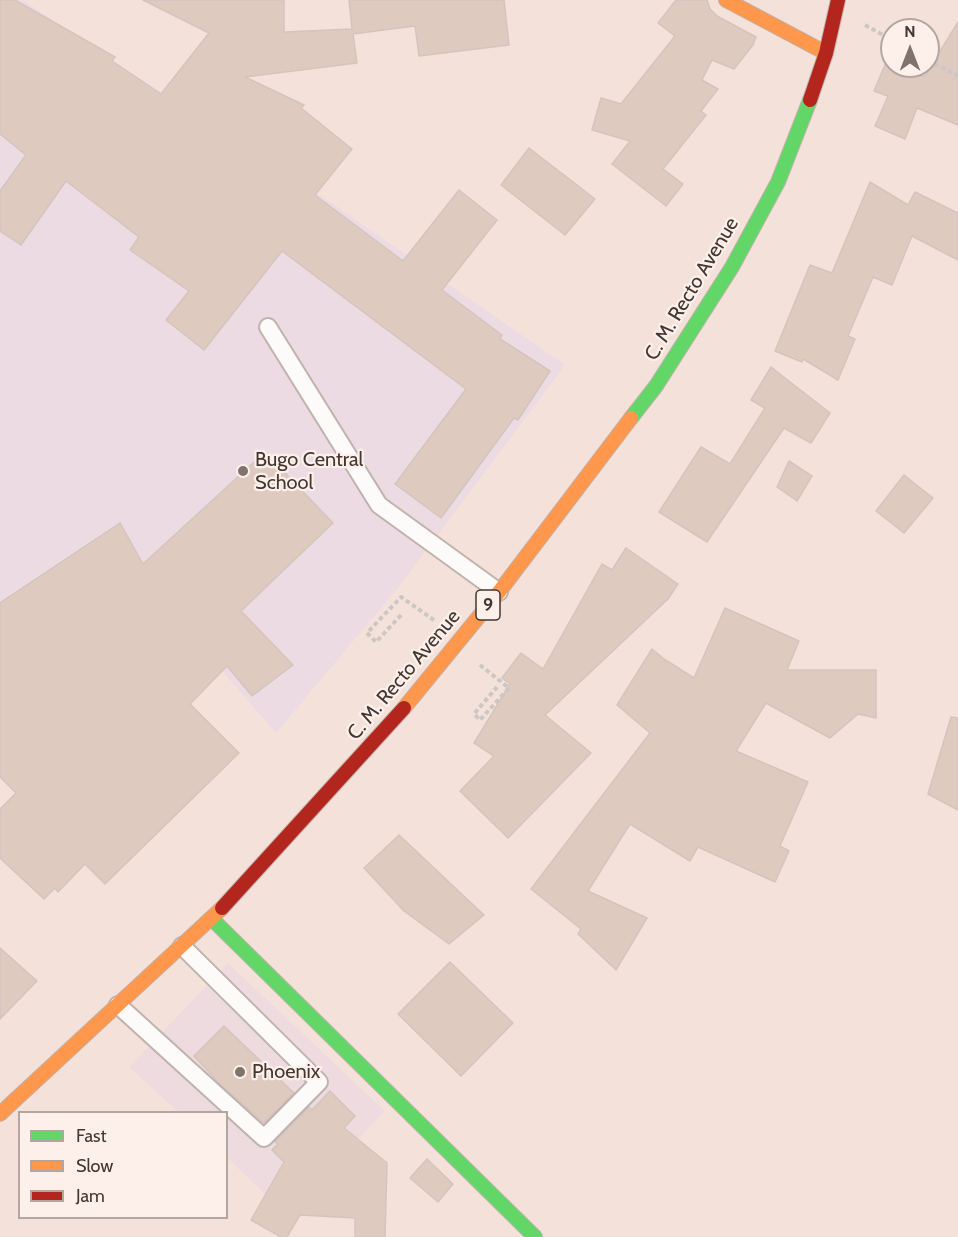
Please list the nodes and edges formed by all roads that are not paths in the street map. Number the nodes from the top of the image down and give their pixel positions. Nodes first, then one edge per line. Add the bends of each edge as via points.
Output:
1 (726, 0) edge
2 (837, 0) edge
3 (826, 54) junction
4 (268, 327) dead end
5 (500, 592) junction
6 (212, 919) junction
7 (182, 946) junction
8 (117, 1005) junction
9 (0, 1114) edge
10 (535, 1237) edge

1 - 3 main road
2 - 3 main road, C. M. Recto Avenue / 9
3 - 5 main road, C. M. Recto Avenue / 9 via 778,182 732,267 656,386
4 - 5 lane via 379,505
5 - 6 main road, C. M. Recto Avenue / 9 via 398,716
6 - 7 main road, C. M. Recto Avenue / 9
6 - 10 main road
7 - 8 main road, C. M. Recto Avenue / 9
7 - 8 lane via 319,1082 264,1137
8 - 9 main road, C. M. Recto Avenue / 9

